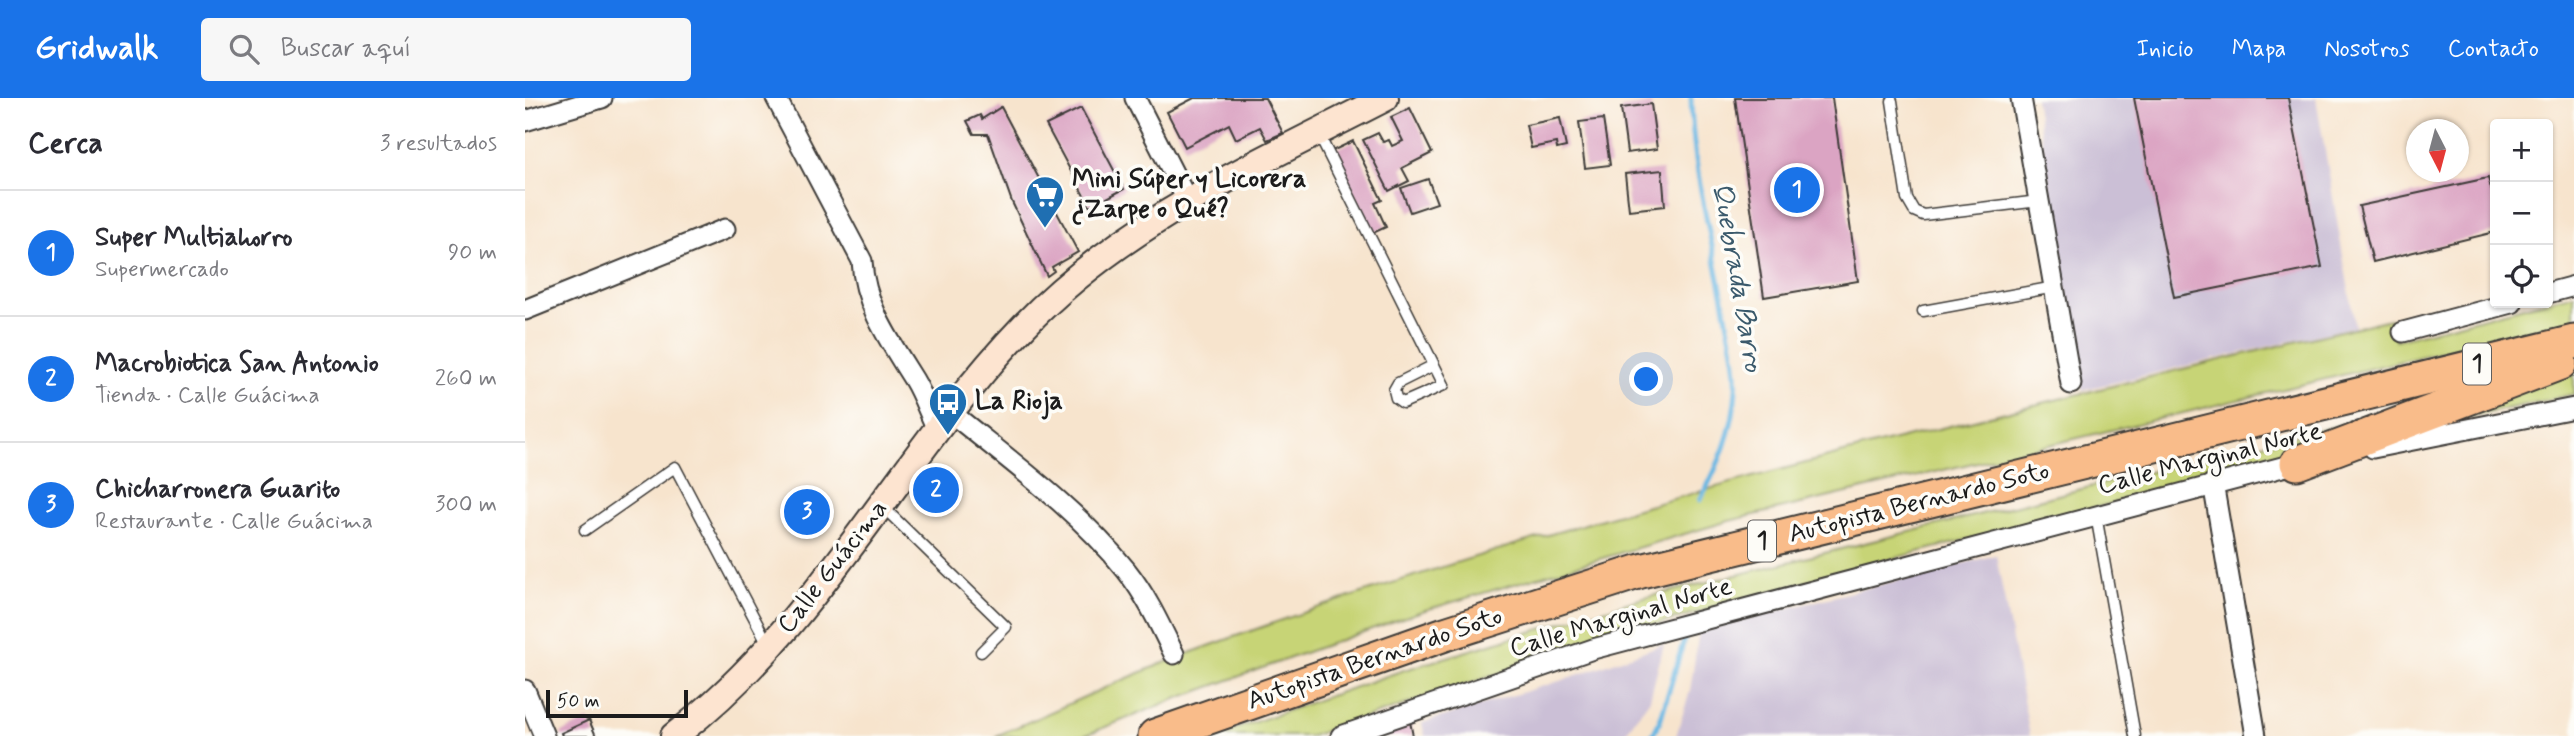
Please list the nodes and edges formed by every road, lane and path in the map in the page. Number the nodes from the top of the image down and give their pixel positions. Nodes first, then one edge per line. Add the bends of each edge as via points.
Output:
1 (601, 98) edge
2 (776, 98) edge
3 (1385, 98) edge
4 (2021, 98) edge
5 (1138, 100) edge
6 (1892, 101) dead end
7 (525, 121) edge
8 (1318, 133) junction
9 (2039, 201) junction
10 (1188, 202) junction
11 (725, 229) dead end
12 (2574, 286) edge
13 (2055, 287) junction
14 (2553, 292) edge
15 (2493, 308) edge
16 (525, 310) edge
17 (1923, 311) dead end
18 (2403, 332) dead end
19 (2574, 342) edge
20 (2574, 357) edge
21 (1434, 365) junction
22 (2071, 384) dead end
23 (2574, 408) edge
24 (938, 427) junction
25 (2297, 463) junction
26 (2213, 483) junction
27 (882, 506) junction
28 (2096, 514) junction
29 (585, 530) dead end
30 (770, 647) junction
31 (981, 652) dead end
32 (1174, 654) dead end
33 (525, 690) edge
34 (544, 736) edge
35 (674, 736) edge
36 (1155, 736) edge
37 (1341, 736) edge
38 (2135, 736) edge
39 (2256, 736) edge

1 - 7 street
2 - 24 street via 862,261 863,286 905,386
3 - 8 main road, Calle Guácima
4 - 9 street
5 - 10 street
6 - 9 lane via 1907,199 1914,211 1923,215
8 - 10 main road, Calle Guácima
8 - 21 lane
9 - 13 street
10 - 24 main road, Calle Guácima via 1133,234 1054,298 1024,326
11 - 16 street
12 - 14 street
13 - 17 lane
13 - 22 street
15 - 18 street
19 - 36 highway, Autopista Bernardo Soto / 1 via 1641,571
20 - 25 highway
21 - 21 lane via 1398,383 1394,390 1397,398 1412,400 1444,385
23 - 25 street, Calle Marginal Norte
24 - 27 main road, Calle Guácima
24 - 32 street via 1072,513 1126,570
25 - 26 street, Calle Marginal Norte
26 - 28 street, Calle Marginal Norte
26 - 39 street
27 - 30 main road, Calle Guácima
27 - 31 lane via 1006,627
28 - 37 street, Calle Marginal Norte via 1593,649
28 - 38 lane
29 - 30 lane via 675,467
30 - 35 main road, Calle Guácima via 736,684
33 - 34 street

